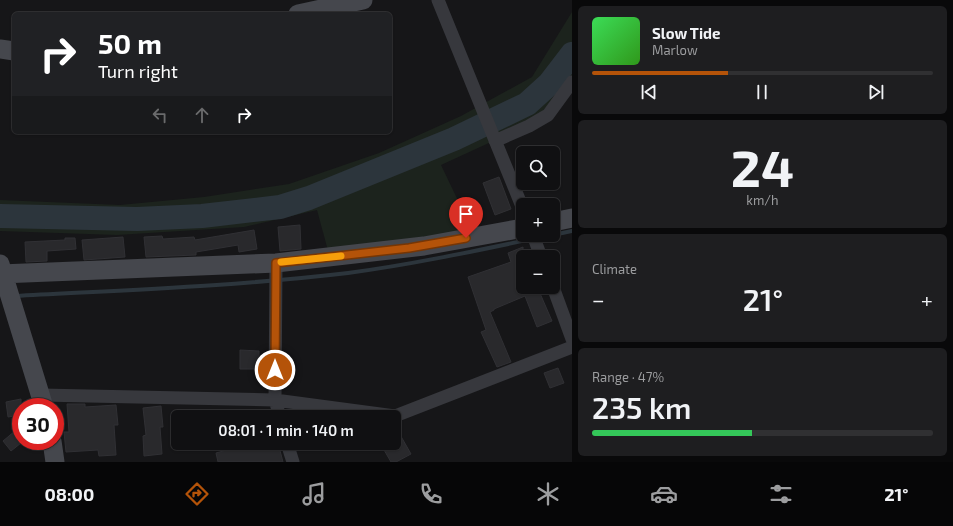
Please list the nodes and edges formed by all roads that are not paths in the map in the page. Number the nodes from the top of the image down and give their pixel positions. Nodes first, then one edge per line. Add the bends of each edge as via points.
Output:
1 (363, 0) edge
2 (438, 0) edge
3 (307, 12) edge
4 (0, 49) edge
5 (12, 51) edge
6 (572, 82) edge
7 (495, 141) junction
8 (518, 198) edge
9 (572, 218) edge
10 (560, 221) edge
11 (516, 229) edge
12 (276, 263) junction
13 (1, 271) edge
14 (556, 294) edge
15 (572, 339) edge
16 (572, 347) edge
17 (41, 398) edge
18 (275, 400) junction
19 (64, 401) edge
20 (278, 410) edge
21 (54, 450) edge
22 (289, 450) edge
23 (56, 462) edge
24 (293, 462) edge

1 - 3 street
2 - 7 street
4 - 5 street
6 - 7 street via 548,115
7 - 8 street
9 - 10 street
11 - 12 street via 424,246
12 - 13 street
12 - 18 street
13 - 17 street
14 - 15 street
16 - 18 street via 395,416
18 - 19 street
18 - 20 street
21 - 23 street
22 - 24 street

